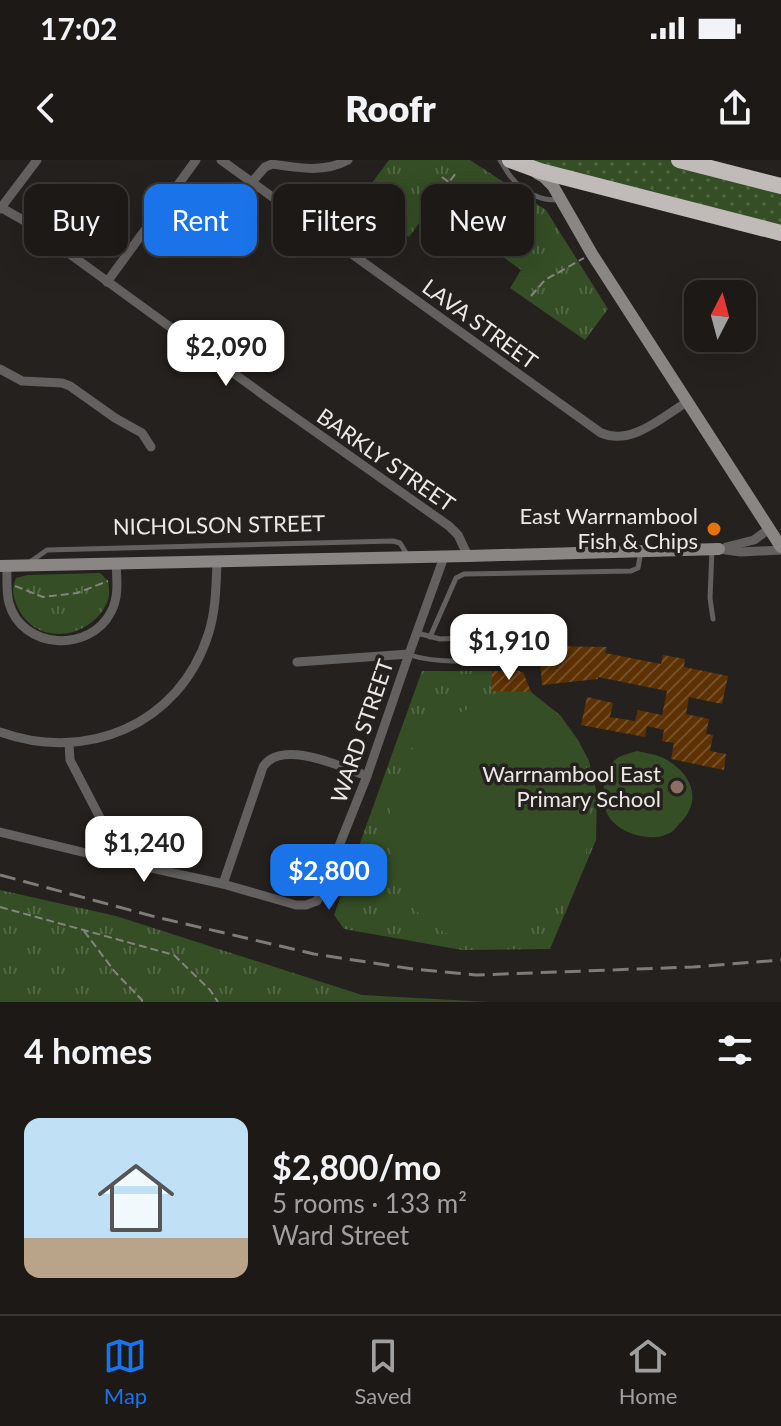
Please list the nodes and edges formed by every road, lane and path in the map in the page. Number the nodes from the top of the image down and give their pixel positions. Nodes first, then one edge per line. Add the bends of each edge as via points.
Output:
1 (37, 160) edge
2 (196, 160) edge
3 (221, 160) edge
4 (348, 160) edge
5 (500, 160) edge
6 (510, 160) edge
7 (679, 160) edge
8 (528, 167) junction
9 (569, 170) junction
10 (456, 173) dead end
11 (442, 177) dead end
12 (252, 182) junction
13 (449, 182) junction
14 (451, 184) edge
15 (519, 184) edge
16 (781, 186) edge
17 (534, 193) edge
18 (564, 198) junction
19 (0, 208) edge
20 (781, 233) edge
21 (592, 254) junction
22 (107, 282) junction
23 (531, 296) dead end
24 (0, 369) edge
25 (687, 402) junction
26 (151, 447) dead end
27 (769, 529) junction
28 (716, 549) junction
29 (781, 549) edge
30 (641, 550) junction
31 (468, 556) junction
32 (444, 557) junction
33 (409, 558) junction
34 (217, 562) junction
35 (116, 564) junction
36 (26, 565) junction
37 (3, 566) edge
38 (118, 582) junction
39 (13, 585) dead end
40 (713, 619) dead end
41 (417, 633) junction
42 (430, 637) junction
43 (409, 654) junction
44 (297, 662) dead end
45 (0, 732) edge
46 (69, 743) junction
47 (367, 776) junction
48 (0, 832) edge
49 (115, 860) junction
50 (223, 884) junction
51 (0, 907) edge
52 (83, 930) junction
53 (142, 1002) edge
54 (218, 1002) edge

1 - 19 street
2 - 22 street
3 - 12 street, LAVA STREET
4 - 12 street via 323,169 272,164
5 - 15 lane
6 - 8 highway
7 - 16 highway
8 - 9 highway
8 - 18 street
9 - 18 street
9 - 20 highway
10 - 13 path
11 - 13 path
12 - 25 street, LAVA STREET via 601,433 627,436
13 - 14 path
17 - 18 lane via 546,200
18 - 21 street
19 - 22 street, BARKLY STREET
21 - 23 path via 545,280
21 - 25 street
22 - 31 street, BARKLY STREET via 449,526
24 - 26 street via 22,381 70,386 142,433
25 - 27 street
27 - 28 street, NICHOLSON STREET via 754,540
27 - 29 street
28 - 29 street, NICHOLSON STREET
28 - 30 street, NICHOLSON STREET
28 - 40 lane
30 - 31 street, NICHOLSON STREET
30 - 42 lane via 638,568 631,571 464,574 456,578
31 - 32 street, NICHOLSON STREET
32 - 33 street, NICHOLSON STREET
32 - 41 street, WARD STREET
33 - 34 street, NICHOLSON STREET
33 - 36 lane, NICHOLSON STREET via 400,543 383,541 47,550
34 - 35 street, NICHOLSON STREET
34 - 46 street via 208,634 180,685 126,729
35 - 36 street, NICHOLSON STREET
35 - 38 street
36 - 37 street, NICHOLSON STREET
37 - 38 street via 8,602 18,620 35,634 56,641 75,640 98,628 112,611
38 - 39 path via 43,597
41 - 42 lane
41 - 43 street, WARD STREET
42 - 43 lane via 494,637 503,649 489,659 438,661
43 - 44 street
43 - 47 street, WARD STREET
45 - 46 street via 43,743
46 - 49 street via 70,760 109,835
47 - 50 street, WARD STREET via 317,901 301,905
47 - 50 street via 307,755 267,760
48 - 49 street
49 - 50 street
51 - 52 path
52 - 53 path
52 - 54 path via 174,955

